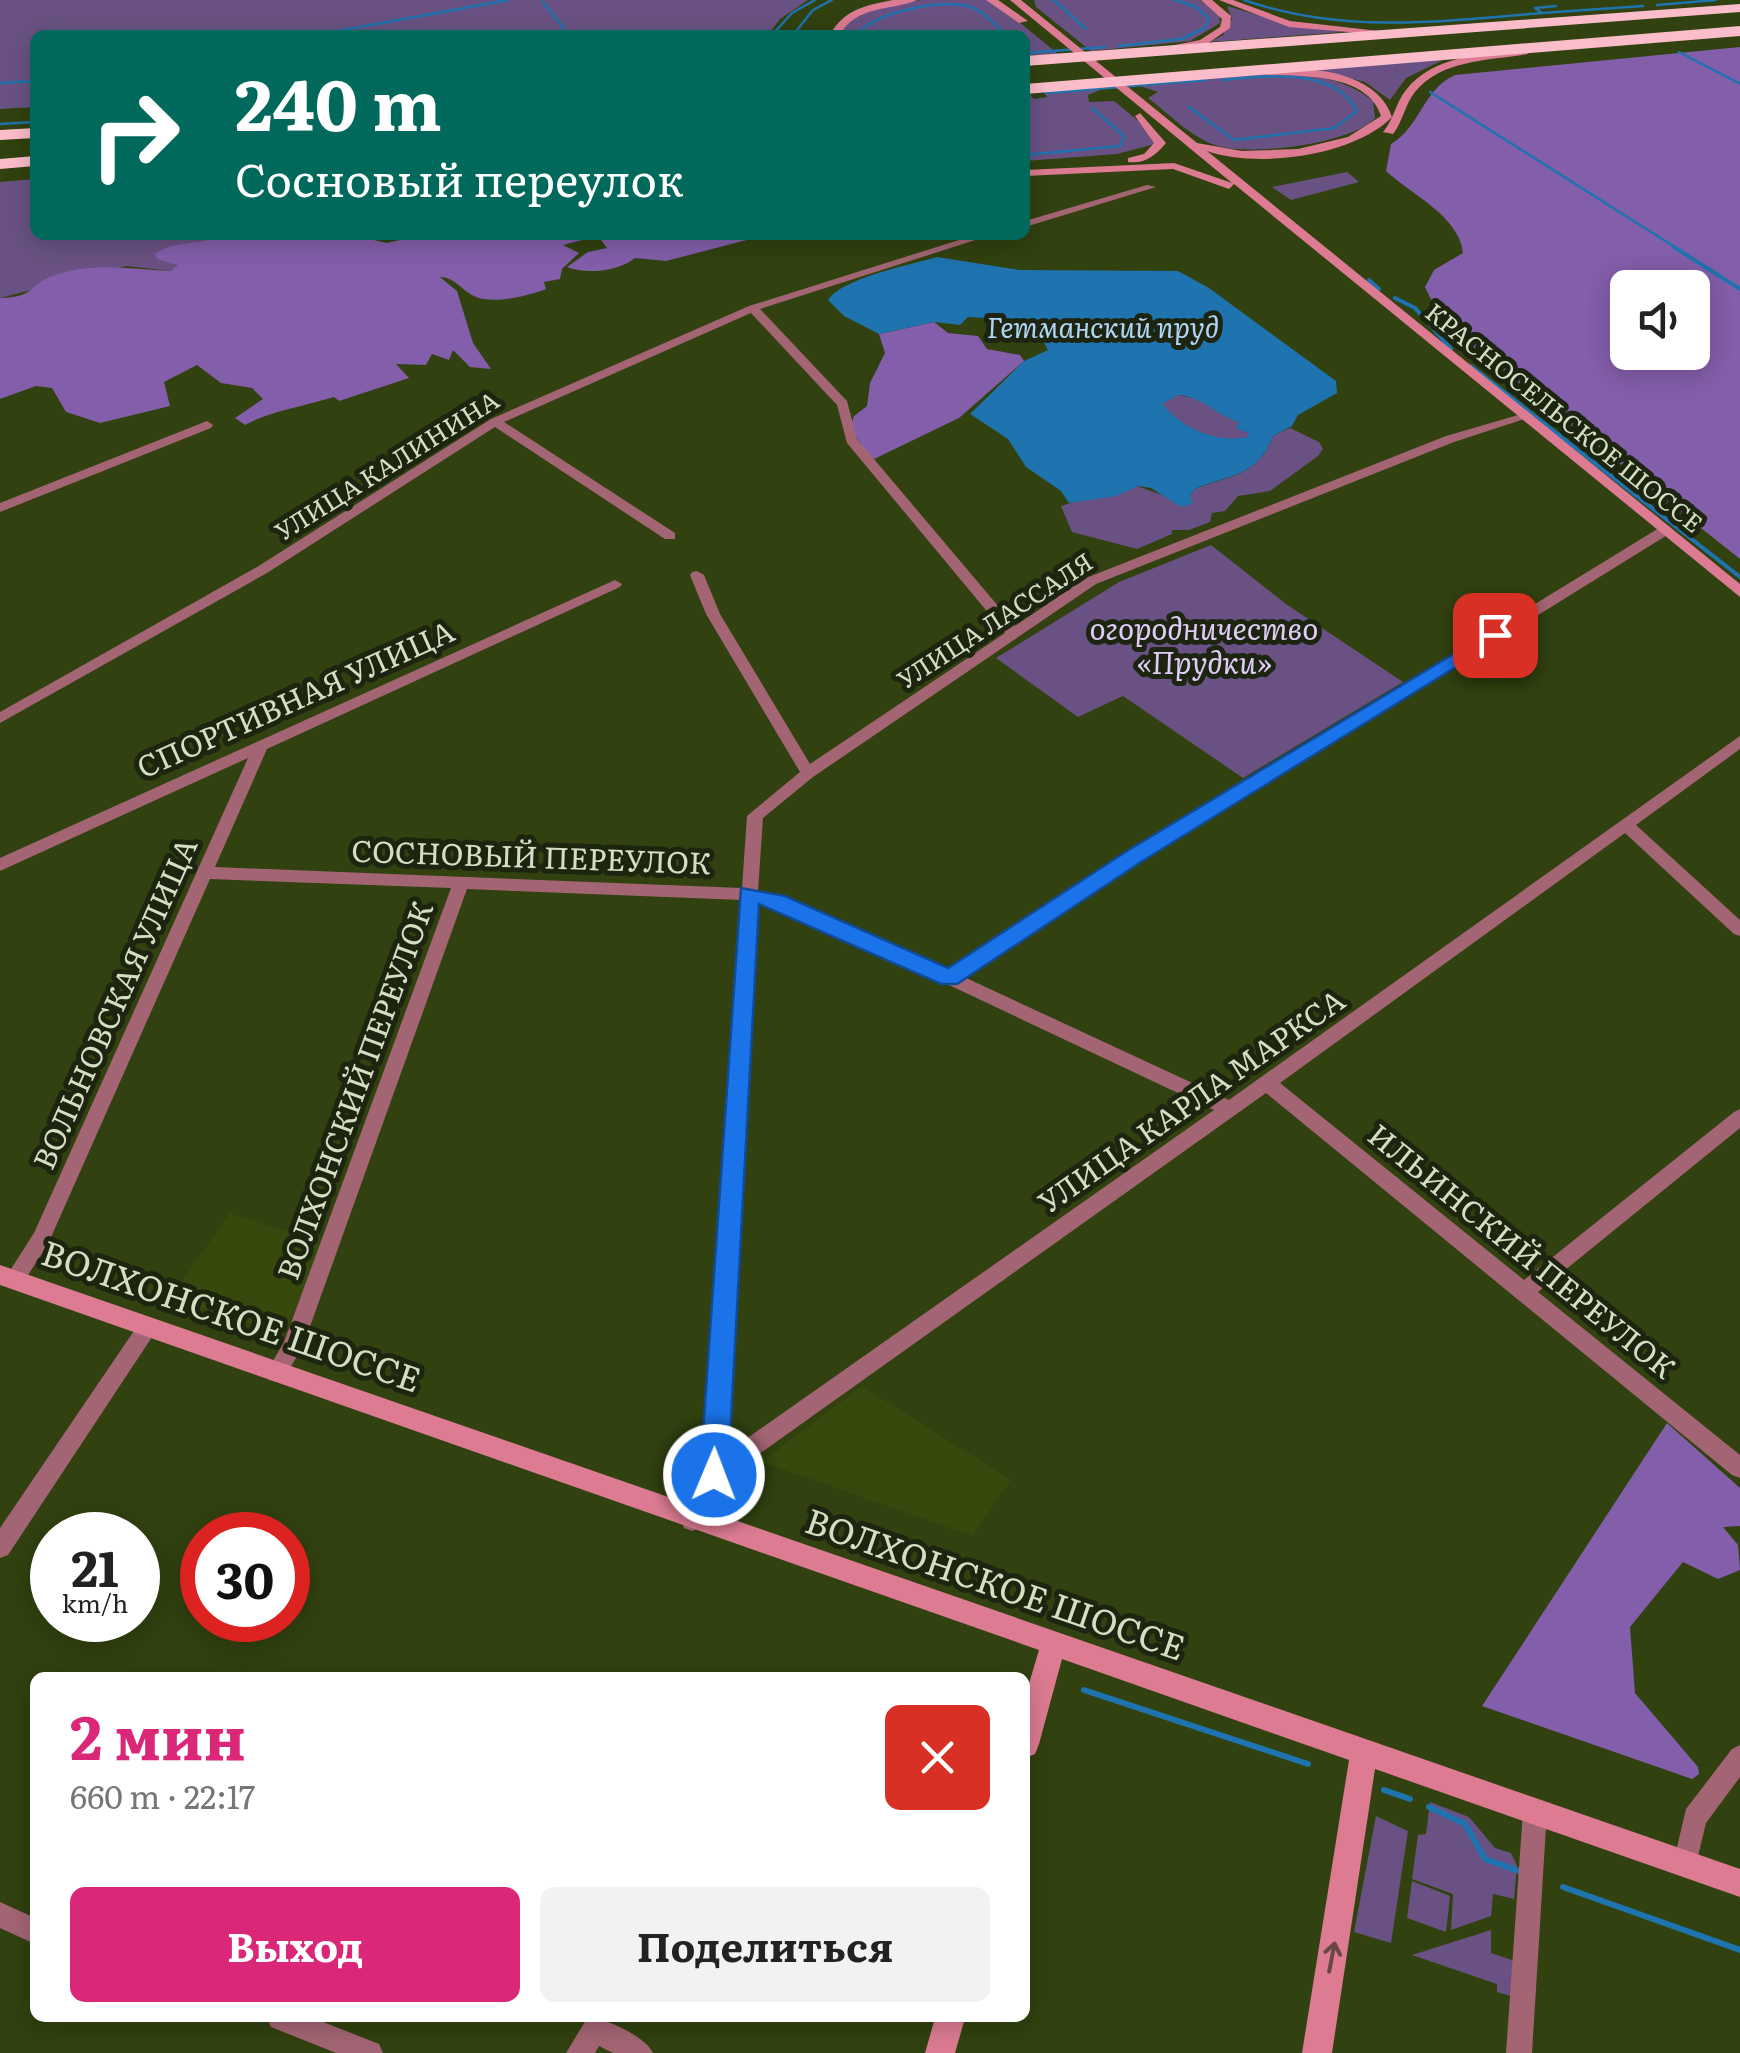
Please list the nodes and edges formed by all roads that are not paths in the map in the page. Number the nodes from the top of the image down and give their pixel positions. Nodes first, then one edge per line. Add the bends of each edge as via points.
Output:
1 (884, 0) edge
2 (912, 0) edge
3 (992, 0) edge
4 (1000, 0) edge
5 (1014, 0) edge
6 (1030, 0) edge
7 (1206, 0) edge
8 (1224, 0) edge
9 (1740, 10) edge
10 (1740, 23) edge
11 (825, 30) edge
12 (839, 30) edge
13 (1038, 30) junction
14 (1740, 31) edge
15 (1430, 32) junction
16 (1057, 38) junction
17 (1531, 50) junction
18 (1117, 55) junction
19 (1030, 62) edge
20 (1030, 70) edge
21 (1220, 74) junction
22 (1030, 79) edge
23 (1030, 89) edge
24 (1136, 106) junction
25 (1166, 124) junction
26 (30, 133) edge
27 (0, 135) edge
28 (30, 141) edge
29 (0, 144) edge
30 (30, 154) edge
31 (0, 156) edge
32 (30, 161) edge
33 (0, 164) edge
34 (1030, 169) edge
35 (1030, 170) edge
36 (1152, 186) dead end
37 (1232, 188) junction
38 (1030, 223) edge
39 (1292, 225) junction
40 (970, 240) edge
41 (1357, 282) junction
42 (752, 308) junction
43 (1525, 417) junction
44 (495, 422) junction
45 (207, 426) dead end
46 (0, 508) edge
47 (1664, 531) junction
48 (670, 536) dead end
49 (697, 576) dead end
50 (616, 584) dead end
51 (1740, 592) edge
52 (1012, 632) junction
53 (3, 710) edge
54 (1740, 740) edge
55 (260, 746) junction
56 (808, 772) junction
57 (1626, 825) junction
58 (0, 865) edge
59 (206, 873) junction
60 (461, 882) junction
61 (748, 894) junction
62 (1740, 930) edge
63 (949, 978) junction
64 (1265, 1082) junction
65 (1228, 1108) junction
66 (1740, 1117) edge
67 (7, 1278) edge
68 (1525, 1291) junction
69 (147, 1328) junction
70 (276, 1373) junction
71 (1740, 1468) edge
72 (714, 1475) junction
73 (692, 1520) junction
74 (0, 1547) edge
75 (1053, 1646) junction
76 (1030, 1726) edge
77 (1364, 1751) junction
78 (1740, 1757) edge
79 (1536, 1810) junction
80 (1685, 1864) junction
81 (1740, 1883) edge
82 (0, 1915) edge
83 (30, 1929) edge
84 (290, 2022) edge
85 (949, 2022) edge
86 (370, 2053) edge
87 (579, 2053) edge
88 (640, 2053) edge
89 (940, 2053) edge
90 (1317, 2053) edge
91 (1519, 2053) edge

1 - 11 main road via 846,11
2 - 12 main road via 846,18
3 - 13 main road
4 - 13 main road, КРАСНОСЕЛЬСКОЕ ШОССЕ
5 - 16 main road, КРАСНОСЕЛЬСКОЕ ШОССЕ
6 - 16 main road
7 - 18 main road via 1227,18 1218,36
8 - 15 main road via 1316,28
9 - 15 highway
9 - 20 highway
10 - 22 highway
13 - 16 main road, КРАСНОСЕЛЬСКОЕ ШОССЕ
14 - 17 highway
15 - 18 highway
16 - 24 main road, КРАСНОСЕЛЬСКОЕ ШОССЕ
16 - 24 main road, КРАСНОСЕЛЬСКОЕ ШОССЕ
17 - 21 highway
17 - 39 main road via 1433,72 1408,93 1397,124 1376,140 1255,165 1248,181
18 - 19 highway
21 - 23 highway
21 - 25 main road via 1339,79 1376,96 1387,117 1354,139 1256,155 1207,148
24 - 25 main road, КРАСНОСЕЛЬСКОЕ ШОССЕ
24 - 34 main road via 1159,136 1158,150 1148,156
24 - 37 main road, КРАСНОСЕЛЬСКОЕ ШОССЕ
25 - 39 main road, КРАСНОСЕЛЬСКОЕ ШОССЕ
26 - 27 highway
28 - 29 highway
30 - 31 highway
32 - 33 highway
35 - 37 main road via 1174,166
36 - 38 street
37 - 41 main road, КРАСНОСЕЛЬСКОЕ ШОССЕ
39 - 41 main road, КРАСНОСЕЛЬСКОЕ ШОССЕ
40 - 42 street, УЛИЦА КАЛИНИНА
41 - 43 main road, КРАСНОСЕЛЬСКОЕ ШОССЕ
42 - 44 street, УЛИЦА КАЛИНИНА
42 - 52 street via 843,404 850,440
43 - 47 main road, КРАСНОСЕЛЬСКОЕ ШОССЕ
43 - 52 street, УЛИЦА ЛАССАЛЯ via 1450,438 1091,581
44 - 48 street
44 - 53 street, УЛИЦА КАЛИНИНА via 262,570
45 - 46 street
47 - 51 main road, КРАСНОСЕЛЬСКОЕ ШОССЕ
47 - 63 street via 1134,856
49 - 56 street via 712,614
50 - 55 street, СПОРТИВНАЯ УЛИЦА
52 - 56 street, УЛИЦА ЛАССАЛЯ
54 - 57 street, УЛИЦА КАРЛА МАРКСА
55 - 58 street, СПОРТИВНАЯ УЛИЦА
55 - 59 street, ВОЛЬНОВСКАЯ УЛИЦА
56 - 61 street, УЛИЦА ЛАССАЛЯ via 755,816
57 - 62 street
57 - 64 street, УЛИЦА КАРЛА МАРКСА
59 - 60 street, СОСНОВЫЙ ПЕРЕУЛОК
59 - 67 street, ВОЛЬНОВСКАЯ УЛИЦА via 41,1238
60 - 61 street, СОСНОВЫЙ ПЕРЕУЛОК
60 - 70 street, ВОЛХОНСКИЙ ПЕРЕУЛОК via 293,1346
61 - 63 street, СОСНОВЫЙ ПЕРЕУЛОК
61 - 72 street, УЛИЦА ЛАССАЛЯ
63 - 65 street, СОСНОВЫЙ ПЕРЕУЛОК
64 - 65 street, УЛИЦА КАРЛА МАРКСА
64 - 68 street, ИЛЬИНСКИЙ ПЕРЕУЛОК
65 - 72 street, УЛИЦА КАРЛА МАРКСА
66 - 68 street
67 - 69 main road, ВОЛХОНСКОЕ ШОССЕ
68 - 71 street, ИЛЬИНСКИЙ ПЕРЕУЛОК
69 - 70 main road, ВОЛХОНСКОЕ ШОССЕ
69 - 74 street
70 - 73 main road, ВОЛХОНСКОЕ ШОССЕ
72 - 73 street, УЛИЦА КАРЛА МАРКСА
73 - 75 main road, ВОЛХОНСКОЕ ШОССЕ
75 - 76 main road
75 - 77 main road, ВОЛХОНСКОЕ ШОССЕ
77 - 79 main road, ВОЛХОНСКОЕ ШОССЕ
90 -> 77 main road
78 - 80 street via 1694,1818
79 - 80 main road, ВОЛХОНСКОЕ ШОССЕ
79 - 91 street
80 - 81 main road, ВОЛХОНСКОЕ ШОССЕ
82 - 83 street
84 - 86 street
85 - 89 main road
87 - 88 street via 595,2028

